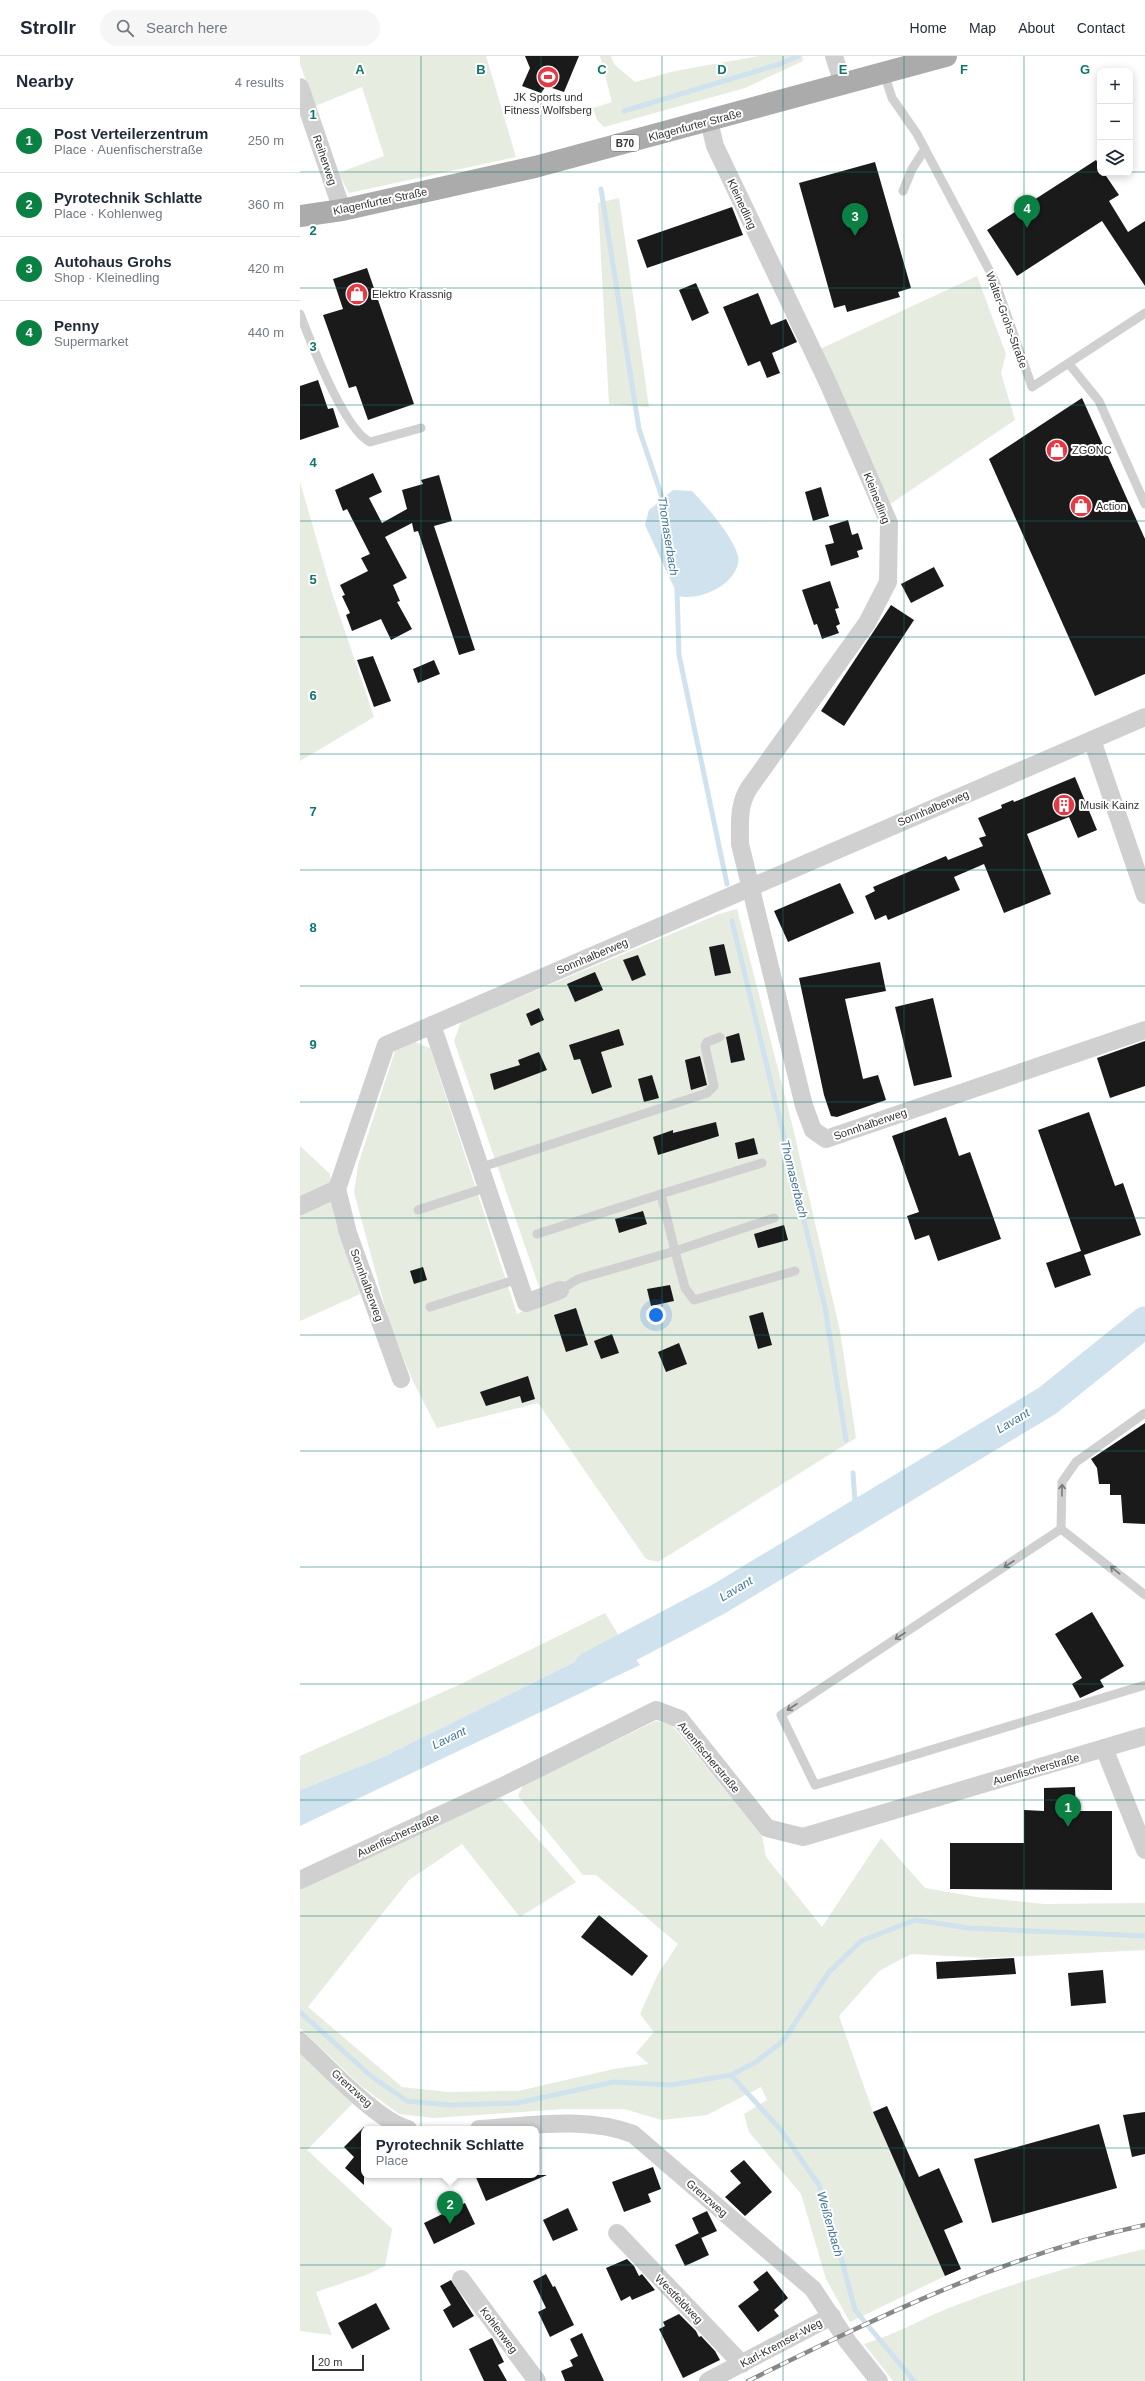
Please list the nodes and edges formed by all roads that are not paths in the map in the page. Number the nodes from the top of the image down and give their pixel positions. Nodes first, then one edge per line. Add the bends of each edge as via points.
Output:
1 (834, 56) edge
2 (946, 56) edge
3 (884, 71) junction
4 (843, 84) junction
5 (300, 88) edge
6 (709, 121) junction
7 (925, 149) junction
8 (903, 191) dead end
9 (342, 210) junction
10 (300, 216) edge
11 (1145, 313) edge
12 (300, 314) edge
13 (1069, 364) junction
14 (421, 428) dead end
15 (1145, 504) edge
16 (1145, 717) edge
17 (1092, 740) junction
18 (751, 886) junction
19 (1145, 894) edge
20 (432, 1025) junction
21 (1145, 1030) edge
22 (720, 1037) dead end
23 (762, 1163) dead end
24 (482, 1166) junction
25 (488, 1187) junction
26 (337, 1189) junction
27 (661, 1194) junction
28 (300, 1206) edge
29 (418, 1210) dead end
30 (774, 1218) dead end
31 (537, 1234) dead end
32 (675, 1251) junction
33 (794, 1271) dead end
34 (518, 1280) junction
35 (560, 1290) joint
36 (430, 1307) dead end
37 (401, 1379) dead end
38 (1145, 1413) edge
39 (1061, 1529) junction
40 (1145, 1595) edge
41 (1145, 1685) edge
42 (1145, 1736) edge
43 (1104, 1748) junction
44 (1145, 1850) edge
45 (300, 1880) edge
46 (300, 2041) edge
47 (397, 2126) edge
48 (534, 2126) edge
49 (617, 2233) dead end
50 (461, 2279) dead end
51 (832, 2316) junction
52 (742, 2364) junction
53 (538, 2381) edge
54 (708, 2381) edge
55 (879, 2381) edge

1 - 4 street
2 - 3 main road, Klagenfurter Straße / B70
3 - 4 main road, Klagenfurter Straße / B70
3 - 7 lane, Walter-Grohs-Straße via 892,98
4 - 6 main road, Klagenfurter Straße / B70
5 - 9 street, Reiherweg
6 - 9 main road, Klagenfurter Straße / B70 via 534,167
6 - 18 street, Kleinedling via 715,146 828,383 889,523 888,582 867,623 742,799 740,844
7 - 8 lane via 912,169
7 - 13 lane, Walter-Grohs-Straße via 995,281 1032,387
9 - 10 main road, Klagenfurter Straße / B70
11 - 13 lane, Walter-Grohs-Straße
12 - 14 lane via 347,417 361,436 370,442
13 - 15 lane via 1099,401
16 - 17 street, Sonnhalberweg
17 - 18 street, Sonnhalberweg
17 - 19 street
18 - 20 street, Sonnhalberweg
18 - 21 street, Sonnhalberweg via 804,1106 813,1130 826,1139
20 - 24 street
20 - 26 street, Sonnhalberweg via 386,1045
22 - 24 lane via 707,1042 705,1046 714,1086 707,1094
23 - 27 lane
24 - 25 street
25 - 29 lane
25 - 34 street
26 - 28 street
26 - 37 street, Sonnhalberweg via 348,1233
27 - 31 lane
27 - 32 lane
30 - 32 lane
32 - 33 lane via 685,1288 694,1300
32 - 35 lane via 578,1279
34 - 35 street via 526,1303
34 - 36 lane
39 -> 38 lane via 1062,1482 1076,1462
40 -> 39 lane
39 -> 41 lane via 781,1715 815,1785
42 - 43 street, Auenfischerstraße
43 - 44 street
43 - 45 street, Auenfischerstraße via 803,1837 767,1828 680,1719 656,1710 502,1787
46 - 47 street, Grenzweg via 366,2102
48 - 51 street, Grenzweg via 590,2123 614,2127 633,2134 813,2289
49 - 52 street, Westfeldweg
50 - 53 street, Kohlenweg
51 - 52 street, Karl-Kremser-Weg
51 - 55 street, Grenzweg via 848,2342
52 - 54 street, Karl-Kremser-Weg

